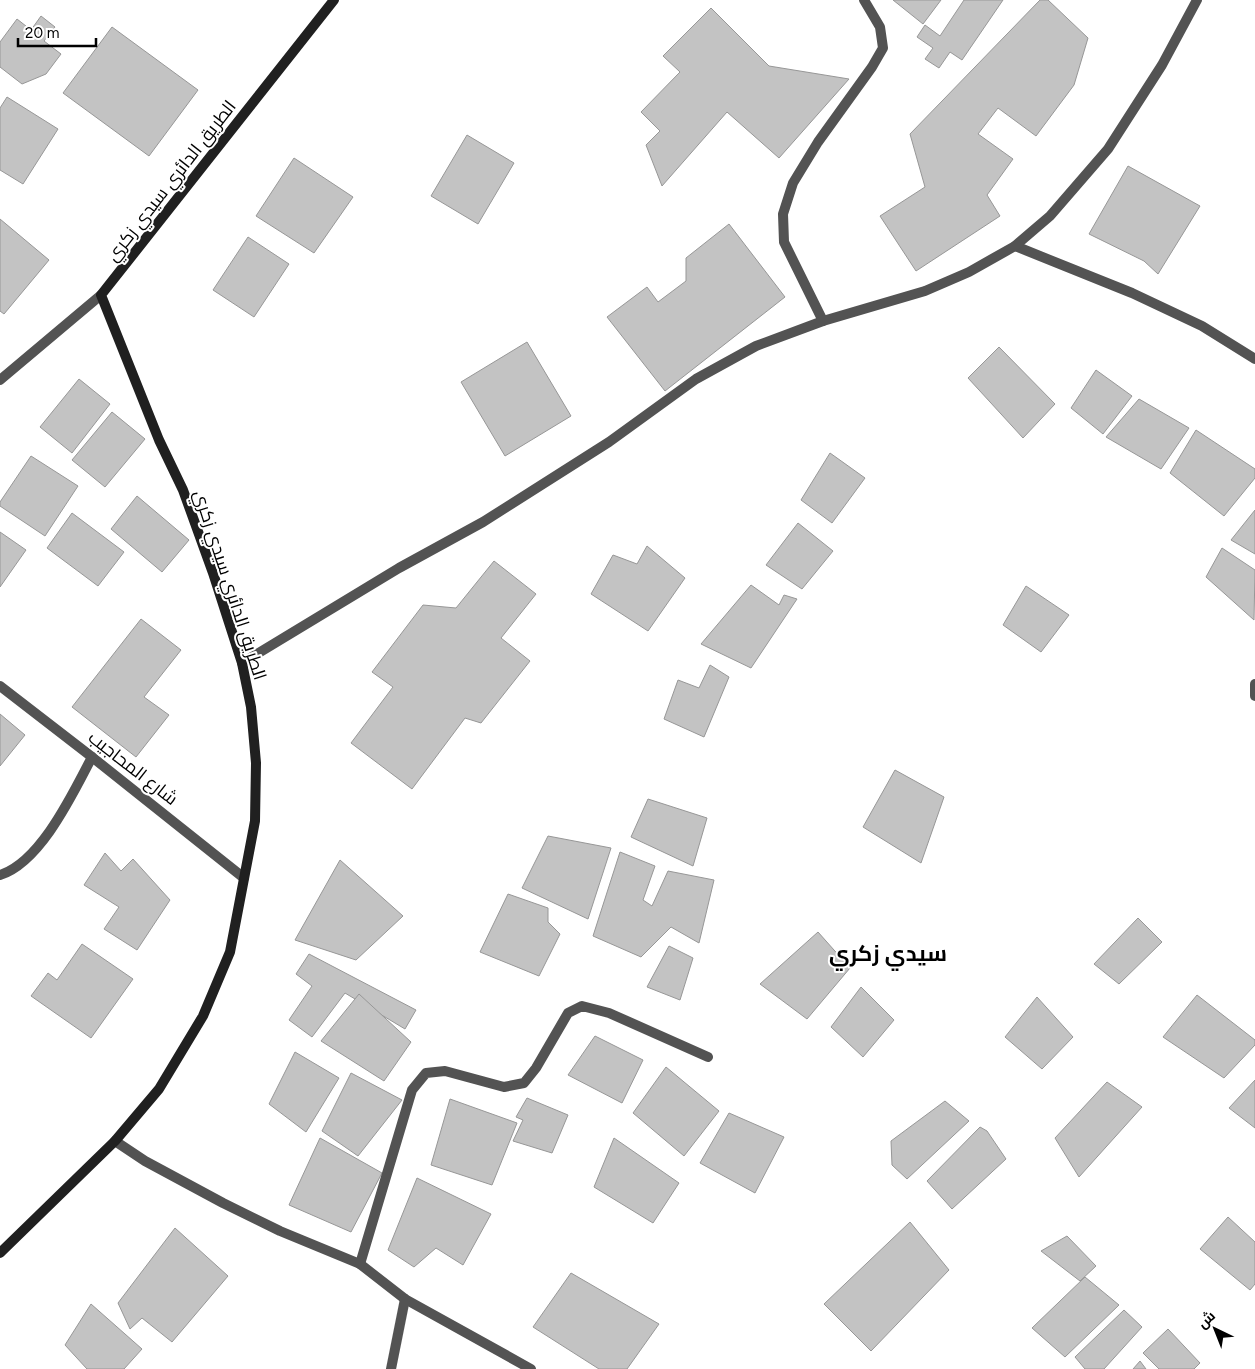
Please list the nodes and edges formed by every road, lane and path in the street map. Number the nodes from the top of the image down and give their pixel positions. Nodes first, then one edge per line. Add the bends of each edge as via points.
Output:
1 (334, 0) edge
2 (864, 0) edge
3 (1197, 0) edge
4 (1016, 246) junction
5 (101, 295) junction
6 (823, 321) junction
7 (1255, 358) edge
8 (0, 380) edge
9 (242, 663) junction
10 (1255, 684) edge
11 (0, 686) edge
12 (1255, 696) edge
13 (92, 756) junction
14 (0, 875) edge
15 (244, 878) junction
16 (708, 1057) dead end
17 (115, 1141) junction
18 (0, 1253) edge
19 (360, 1264) junction
20 (406, 1299) junction
21 (391, 1369) edge
22 (531, 1369) edge

1 - 5 street, الطريق الدائري سيدي زكري
2 - 6 street via 880,27 883,48 793,183 783,214 784,242
3 - 4 street via 1162,65 1108,149 1050,216
4 - 6 street via 969,272 925,290
4 - 7 street via 1132,293 1202,326
5 - 8 street
5 - 9 street, الطريق الدائري سيدي زكري via 183,490
6 - 9 street via 756,346 696,379 609,442 483,522 399,568
9 - 15 street, الطريق الدائري سيدي زكري via 251,706 256,763 255,821
10 - 12 street
11 - 13 street, شارع المحاجيب
13 - 14 street via 40,846
13 - 15 street, شارع المحاجيب
15 - 17 street, الطريق الدائري سيدي زكري via 230,952 203,1016 159,1089
16 - 19 street via 609,1013 582,1006 568,1014 524,1082 504,1087 445,1071 426,1073 412,1090
17 - 18 street, الطريق الدائري سيدي زكري
17 - 19 street via 144,1161 223,1203
19 - 20 street
20 - 21 street
20 - 22 street

